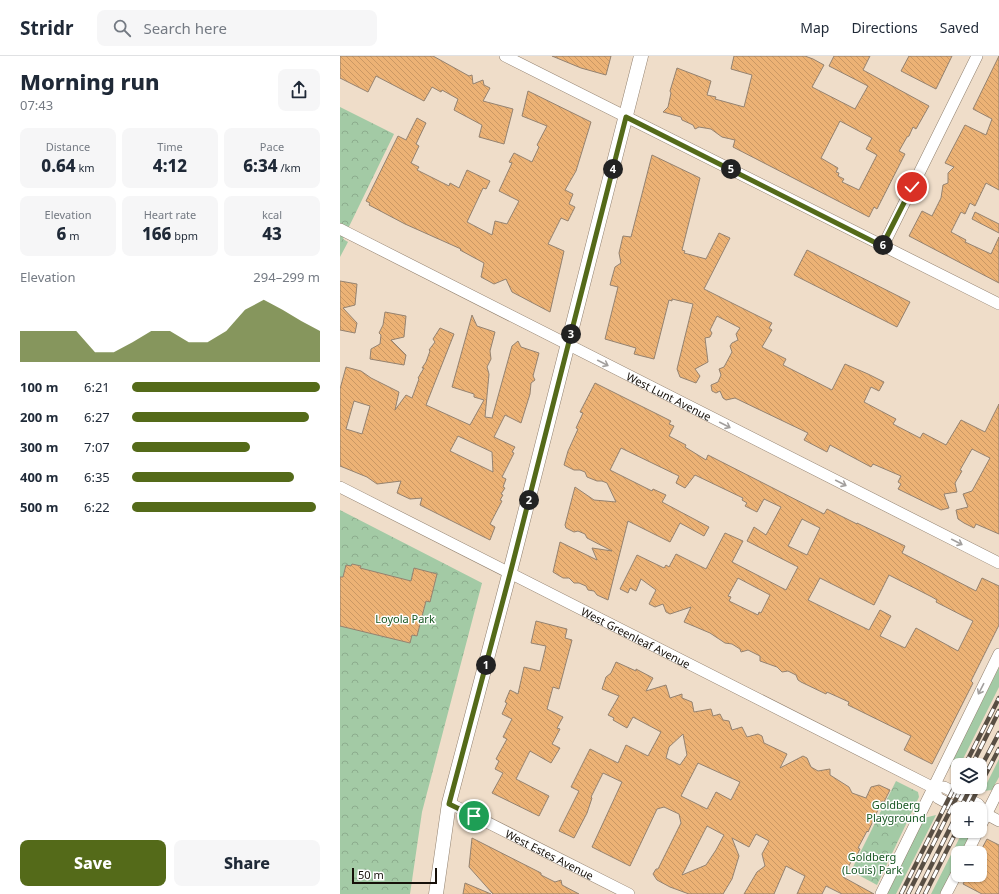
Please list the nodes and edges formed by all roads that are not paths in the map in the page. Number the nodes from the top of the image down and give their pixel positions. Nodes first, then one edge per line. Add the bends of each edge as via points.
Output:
1 (505, 56) edge
2 (642, 56) edge
3 (978, 56) edge
4 (626, 117) junction
5 (340, 229) edge
6 (882, 246) junction
7 (999, 304) edge
8 (568, 346) junction
9 (340, 488) edge
10 (999, 563) edge
11 (510, 574) junction
12 (999, 654) edge
13 (932, 787) junction
14 (999, 788) edge
15 (974, 802) edge
16 (449, 804) junction
17 (951, 805) edge
18 (987, 808) edge
19 (987, 816) edge
20 (999, 821) edge
21 (952, 882) edge
22 (436, 894) edge
23 (629, 894) edge
24 (880, 894) edge
25 (946, 894) edge

1 - 4 street
2 - 4 main road
3 - 6 street
4 - 6 street
4 - 8 main road
5 - 8 street, West Lunt Avenue
6 - 7 street
8 -> 10 street, West Lunt Avenue
8 - 11 main road
9 - 11 street, West Greenleaf Avenue
11 - 13 street, West Greenleaf Avenue
11 - 16 main road
12 -> 13 street
13 - 15 street, West Greenleaf Avenue via 944,787
13 - 17 street, West Greenleaf Avenue via 938,798
13 - 24 street
14 - 18 street
16 - 22 main road
16 - 23 street, West Estes Avenue
19 - 20 street, West Greenleaf Avenue
21 - 25 street

